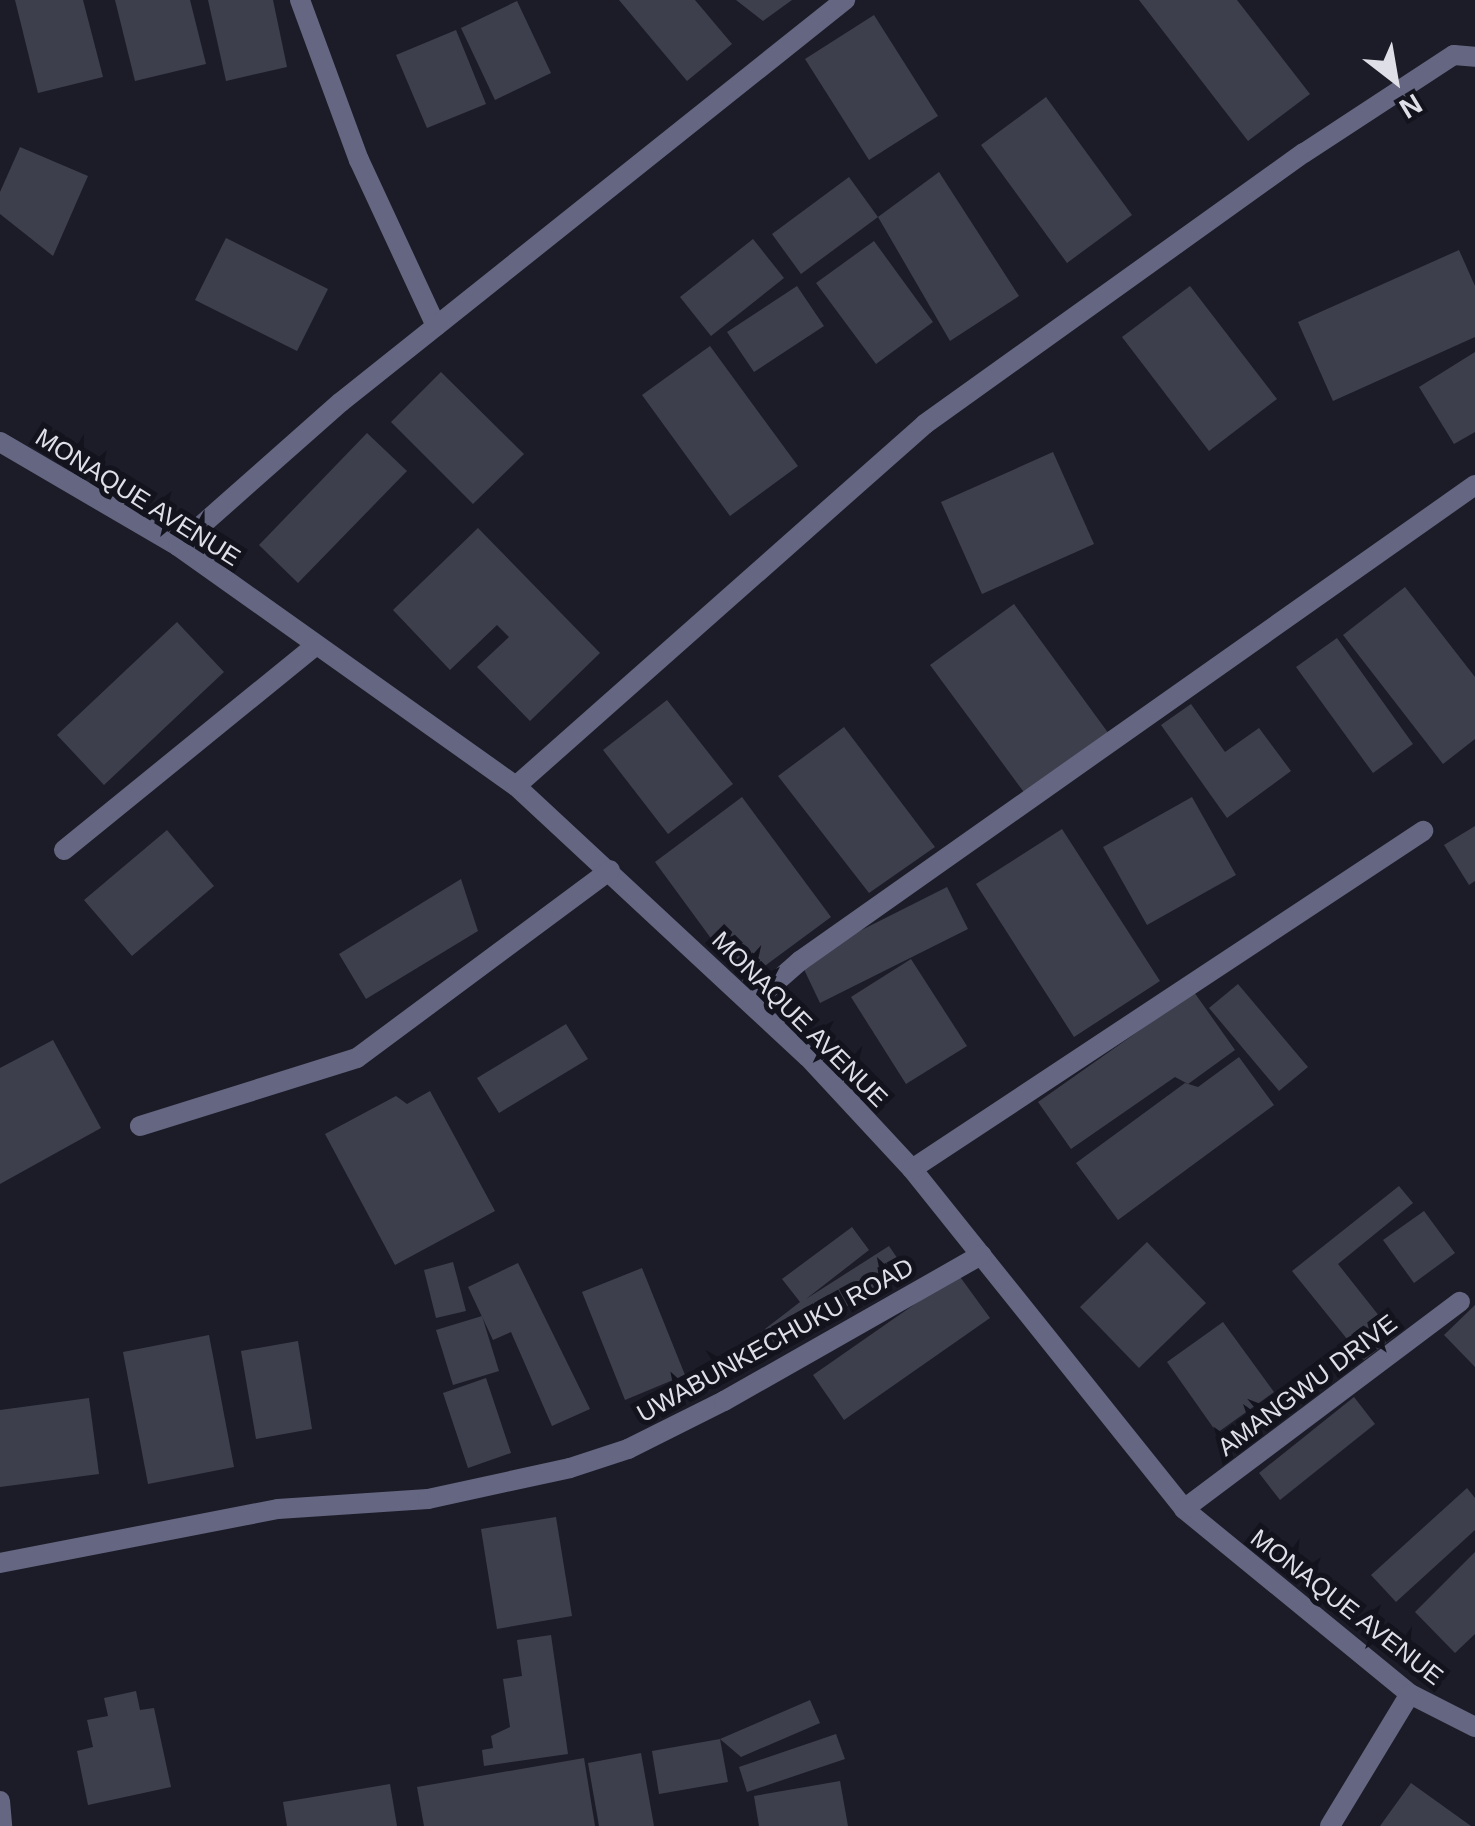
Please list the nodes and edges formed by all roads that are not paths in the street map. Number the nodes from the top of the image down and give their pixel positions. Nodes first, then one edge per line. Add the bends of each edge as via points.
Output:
1 (300, 0) edge
2 (844, 0) edge
3 (1475, 57) edge
4 (436, 326) junction
5 (0, 442) edge
6 (1475, 485) edge
7 (178, 546) junction
8 (316, 645) junction
9 (516, 786) junction
10 (1423, 831) dead end
11 (64, 850) dead end
12 (610, 870) junction
13 (752, 1003) junction
14 (140, 1126) dead end
15 (912, 1169) junction
16 (981, 1255) junction
17 (1460, 1302) dead end
18 (1184, 1509) junction
19 (0, 1563) edge
20 (1410, 1694) junction
21 (1475, 1727) edge
22 (0, 1801) edge
23 (2, 1826) edge
24 (1330, 1826) edge

1 - 4 street via 359,160
2 - 4 street
3 - 9 street via 1454,55 1304,152 925,424
4 - 7 street
5 - 7 street, MONAQUE AVENUE
6 - 13 street via 800,961
7 - 8 street, MONAQUE AVENUE
8 - 9 street, MONAQUE AVENUE
8 - 11 street
9 - 12 street, MONAQUE AVENUE
10 - 15 street
12 - 13 street, MONAQUE AVENUE
12 - 14 street via 356,1058
13 - 15 street, MONAQUE AVENUE
15 - 16 street, MONAQUE AVENUE
16 - 18 street, MONAQUE AVENUE
16 - 19 street, UWABUNKECHUKU ROAD via 724,1401 628,1449 570,1468 428,1499 278,1509
17 - 18 street, AMANGWU DRIVE
18 - 20 street, MONAQUE AVENUE
20 - 21 street, MONAQUE AVENUE
20 - 24 street
22 - 23 street

